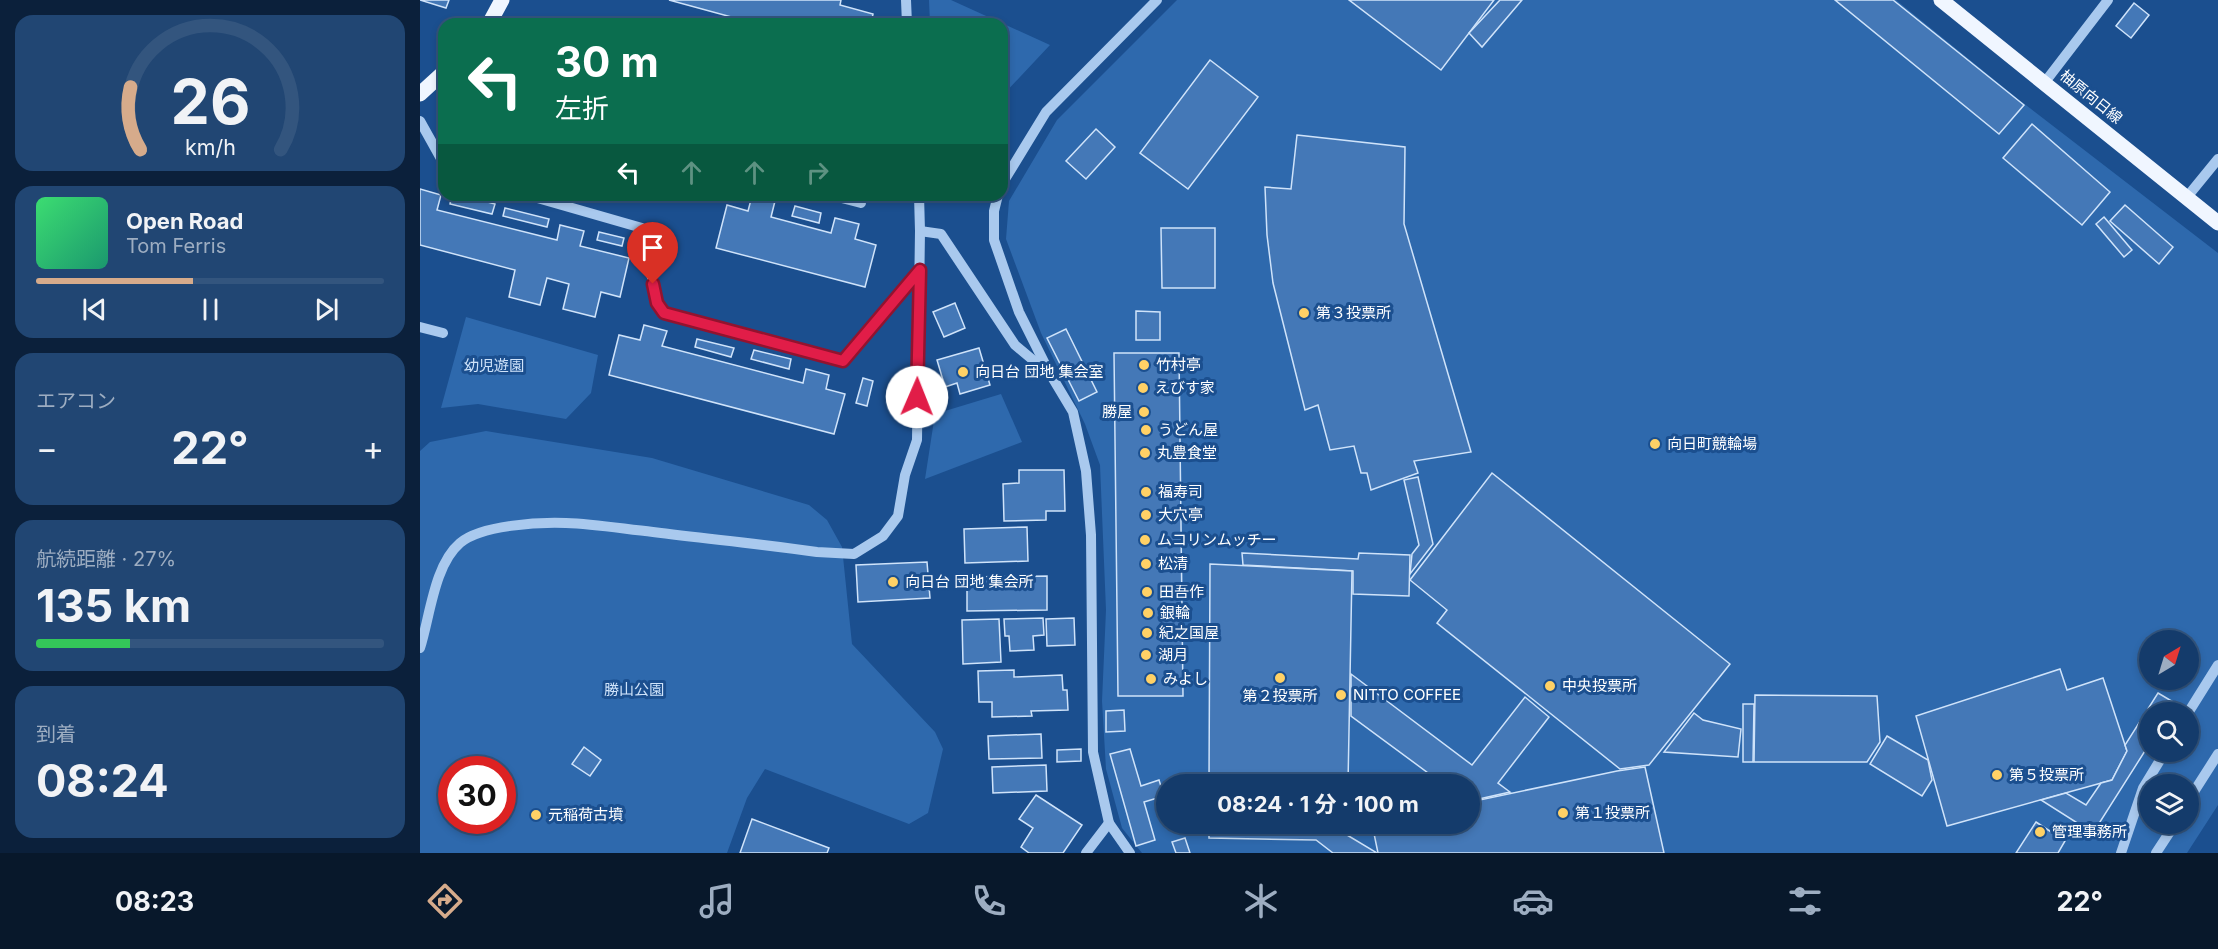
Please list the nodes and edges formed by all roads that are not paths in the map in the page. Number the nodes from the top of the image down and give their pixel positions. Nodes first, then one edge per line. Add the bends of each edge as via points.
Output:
1 (501, 0) edge
2 (906, 0) edge
3 (1157, 0) edge
4 (1941, 0) edge
5 (2108, 0) edge
6 (496, 18) edge
7 (908, 18) edge
8 (438, 78) edge
9 (2045, 82) junction
10 (420, 94) edge
11 (420, 121) edge
12 (438, 153) edge
13 (2218, 159) edge
14 (1008, 174) edge
15 (2187, 197) junction
16 (547, 201) edge
17 (853, 201) edge
18 (919, 201) edge
19 (996, 201) edge
20 (861, 203) dead end
21 (2218, 223) edge
22 (920, 231) junction
23 (920, 270) junction
24 (420, 327) edge
25 (443, 333) dead end
26 (1048, 372) junction
27 (420, 648) edge
28 (2218, 664) edge
29 (2195, 702) edge
30 (2218, 754) edge
31 (2159, 762) edge
32 (2199, 784) edge
33 (1109, 823) junction
34 (2168, 834) edge
35 (1086, 853) edge
36 (1130, 853) edge
37 (2121, 853) edge
38 (2156, 853) edge

1 - 6 main road
2 - 7 street
3 - 14 street via 1046,112
4 - 9 main road, 柚原向日線
5 - 9 street
8 - 10 main road
9 - 15 main road, 柚原向日線
11 - 12 street
13 - 15 street
15 - 21 main road, 柚原向日線
16 - 23 street via 642,228 657,303 664,313 843,361
17 - 20 street
18 - 22 street
19 - 26 street via 994,240 1019,312
22 - 23 street
22 - 26 street via 941,234 1015,345
23 - 27 street via 916,440 898,516 874,543 854,554 566,523 489,530 458,544 442,568
24 - 25 street
26 - 33 street via 1073,412 1086,471 1091,535 1093,752
28 - 29 street
30 - 32 street
31 - 37 street via 2143,788
33 - 35 street
33 - 36 street
34 - 38 street

